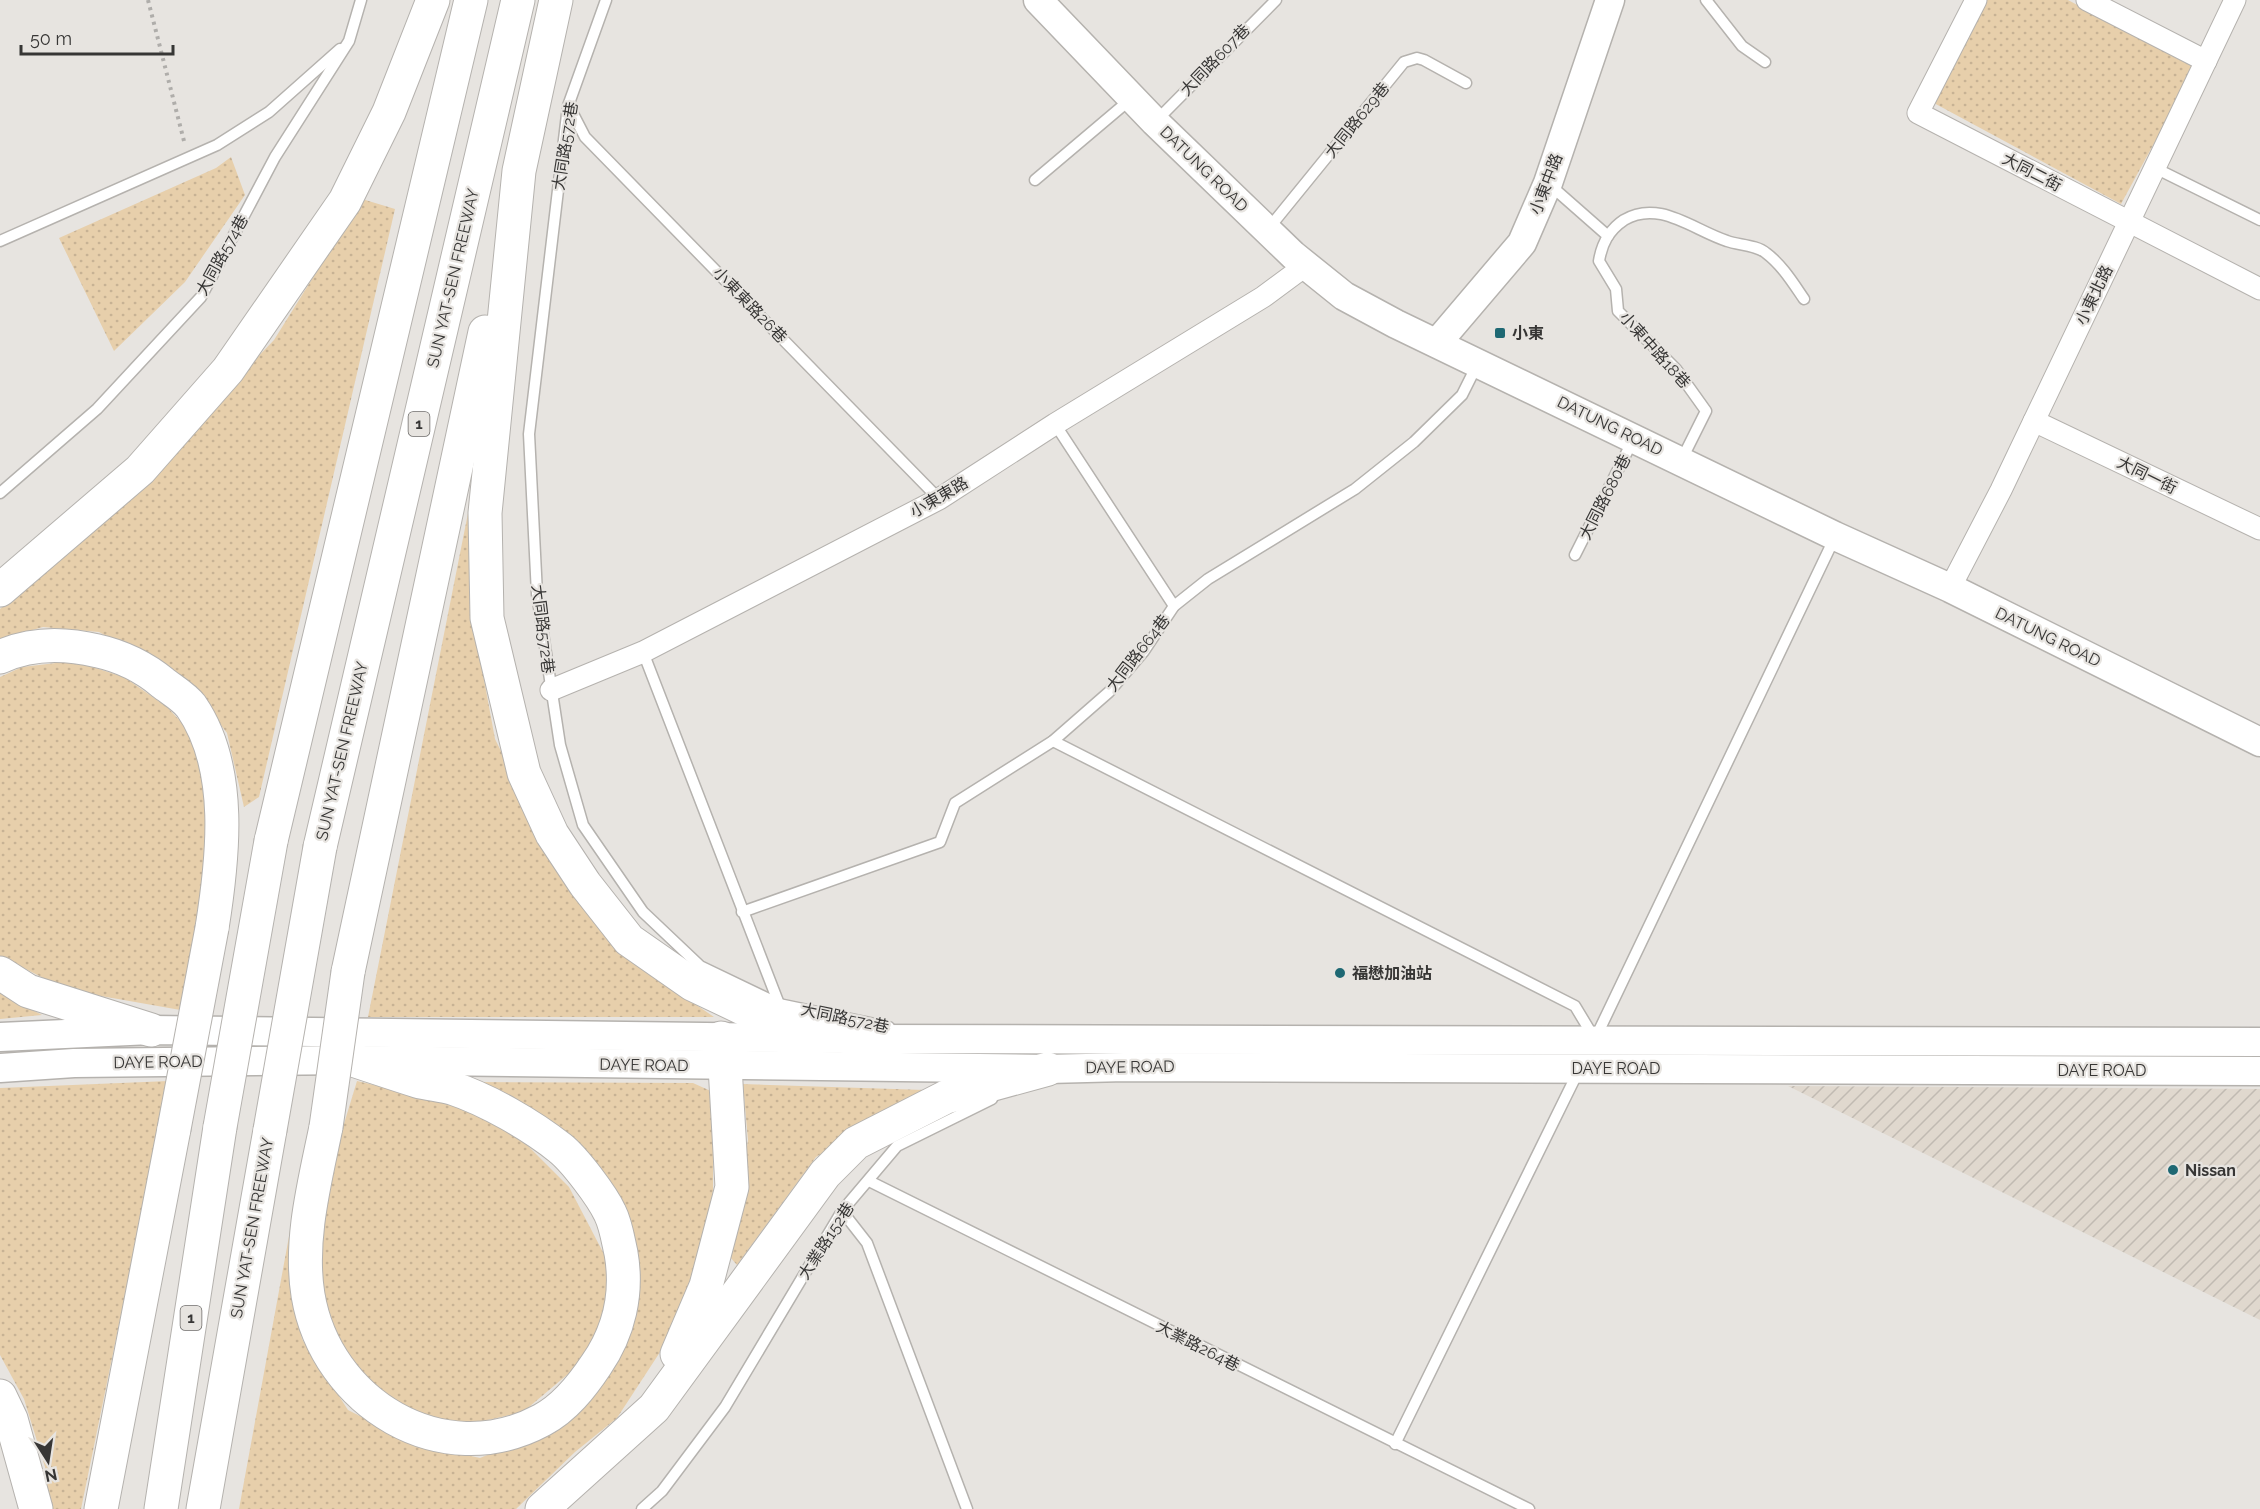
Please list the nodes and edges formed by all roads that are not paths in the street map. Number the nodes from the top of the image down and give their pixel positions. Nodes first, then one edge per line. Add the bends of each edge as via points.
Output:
1 (361, 0) edge
2 (433, 0) edge
3 (471, 0) edge
4 (518, 0) edge
5 (556, 0) edge
6 (606, 0) edge
7 (1038, 0) edge
8 (1276, 0) edge
9 (1610, 0) edge
10 (1706, 0) edge
11 (1976, 0) edge
12 (2087, 0) edge
13 (2235, 0) edge
14 (349, 41) junction
15 (2206, 61) junction
16 (1765, 62) dead end
17 (1466, 83) dead end
18 (1132, 98) junction
19 (568, 106) junction
20 (1155, 122) junction
21 (2155, 168) junction
22 (519, 171) junction
23 (1035, 180) dead end
24 (1548, 183) junction
25 (2260, 220) edge
26 (2130, 221) junction
27 (1267, 231) junction
28 (1608, 236) junction
29 (0, 241) edge
30 (1305, 266) junction
31 (2260, 288) edge
32 (1804, 299) dead end
33 (1437, 343) junction
34 (1479, 362) junction
35 (2034, 421) junction
36 (1055, 424) junction
37 (1634, 439) junction
38 (1681, 461) junction
39 (0, 494) edge
40 (939, 499) junction
41 (2260, 529) edge
42 (1835, 536) junction
43 (1575, 555) dead end
44 (1950, 588) junction
45 (0, 590) edge
46 (1174, 606) junction
47 (644, 652) junction
48 (0, 657) edge
49 (551, 690) junction
50 (1053, 741) junction
51 (2260, 742) edge
52 (742, 912) junction
53 (0, 973) edge
54 (779, 1004) junction
55 (151, 1030) junction
56 (0, 1037) edge
57 (941, 1038) junction
58 (856, 1039) junction
59 (1804, 1040) junction
60 (2260, 1042) edge
61 (723, 1052) junction
62 (1587, 1053) junction
63 (353, 1060) junction
64 (0, 1068) edge
65 (1803, 1069) junction
66 (2260, 1071) edge
67 (1054, 1075) junction
68 (1007, 1094) dead end
69 (869, 1180) junction
70 (842, 1211) junction
71 (0, 1396) edge
72 (654, 1408) junction
73 (1395, 1444) junction
74 (36, 1509) edge
75 (101, 1509) edge
76 (161, 1509) edge
77 (203, 1509) edge
78 (542, 1509) edge
79 (642, 1509) edge
80 (967, 1509) edge
81 (1529, 1509) edge

1 - 14 lane, 大同路574巷
2 - 45 highway via 389,112 345,201 228,370 140,470
3 - 76 highway, 1, bridge via 271,841 220,1127
4 - 77 highway, SUN YAT-SEN FREEWAY / 1, bridge via 320,847
5 - 22 highway
6 - 19 lane, 大同路572巷
7 - 18 main road, DATUNG ROAD
8 - 20 lane, 大同路607巷
9 - 24 main road, 小東中路
10 - 16 lane via 1742,46
11 - 26 street, 大同二街 via 1918,113
12 - 15 street
13 - 15 street, 小東北路
14 - 29 lane via 269,112 217,146
14 - 39 lane, 大同路574巷 via 275,157 201,297 97,409
15 - 21 street, 小東北路
17 - 27 lane, 大同路629巷 via 1424,60 1404,62
18 - 20 main road, DATUNG ROAD
18 - 23 lane
19 - 40 lane, 小東東路26巷 via 585,137
19 - 49 lane, 大同路572巷 via 528,434 537,594
20 - 27 main road, DATUNG ROAD
21 - 25 lane
21 - 26 street, 小東北路
22 - 58 highway via 485,513 487,618 524,773 552,834 629,940 692,984 757,1015
22 - 63 highway, bridge via 348,972 306,1255 308,1296 344,1378 391,1419 450,1438 480,1438 543,1420 570,1399 604,1354 616,1327 626,1277 610,1213 562,1150 519,1119 453,1089
24 - 28 lane
24 - 33 main road, 小東中路 via 1522,243
26 - 31 street, 大同二街
26 - 35 street, 小東北路
27 - 30 main road, DATUNG ROAD
28 - 32 lane via 1615,226 1638,212 1662,213 1727,242 1765,251
28 - 38 lane, 小東中路18巷 via 1599,261 1616,289 1618,311 1676,369 1706,411
30 - 33 main road, DATUNG ROAD via 1344,296
30 - 36 street, 小東東路 via 1263,297
33 - 34 main road, DATUNG ROAD
34 - 37 main road, DATUNG ROAD
34 - 46 lane, 大同路664巷 via 1462,395 1414,442 1355,489 1208,579
35 - 41 street, 大同一街
35 - 44 street, 小東北路
36 - 40 street, 小東東路
36 - 46 lane
37 - 38 main road, DATUNG ROAD
37 - 43 lane, 大同路680巷
38 - 42 main road, DATUNG ROAD
40 - 47 street, 小東東路
42 - 44 main road, DATUNG ROAD
42 - 62 lane
44 - 51 main road, DATUNG ROAD
46 - 50 lane, 大同路664巷 via 1144,651 1109,692
47 - 49 street, 小東東路
47 - 52 lane
48 - 75 highway, bridge via 37,645 72,645 113,654 153,675 190,705 208,740 221,798 222,861 212,928
49 - 54 lane, 大同路572巷 via 560,745 583,825 643,912 700,966
50 - 52 lane, 大同路664巷 via 955,803 940,842
50 - 62 lane via 1575,1006
52 - 54 lane
53 - 55 highway via 28,991
54 - 57 lane, 大同路572巷
55 - 56 main road, DAYE ROAD
55 - 61 main road, DAYE ROAD
57 - 58 main road, DAYE ROAD
57 - 62 main road, DAYE ROAD
58 - 61 main road, DAYE ROAD
59 - 60 main road, DAYE ROAD
59 - 62 main road, DAYE ROAD
59 - 65 main road
61 - 63 main road, DAYE ROAD
61 - 67 main road, DAYE ROAD
61 - 72 highway via 732,1187 706,1286
62 - 65 main road, DAYE ROAD
62 - 67 main road, DAYE ROAD via 1125,1066
62 - 73 lane
63 - 64 main road, DAYE ROAD via 74,1063
65 - 66 main road, DAYE ROAD
67 - 72 highway via 946,1097 855,1143 825,1174
68 - 69 lane, 大業路152巷 via 897,1146
69 - 70 lane, 大業路152巷
69 - 73 lane, 大業路264巷
70 - 79 lane, 大業路152巷 via 724,1407 662,1491
70 - 80 lane via 867,1243
71 - 74 highway via 11,1419
72 - 78 highway
73 - 81 lane, 大業路264巷

